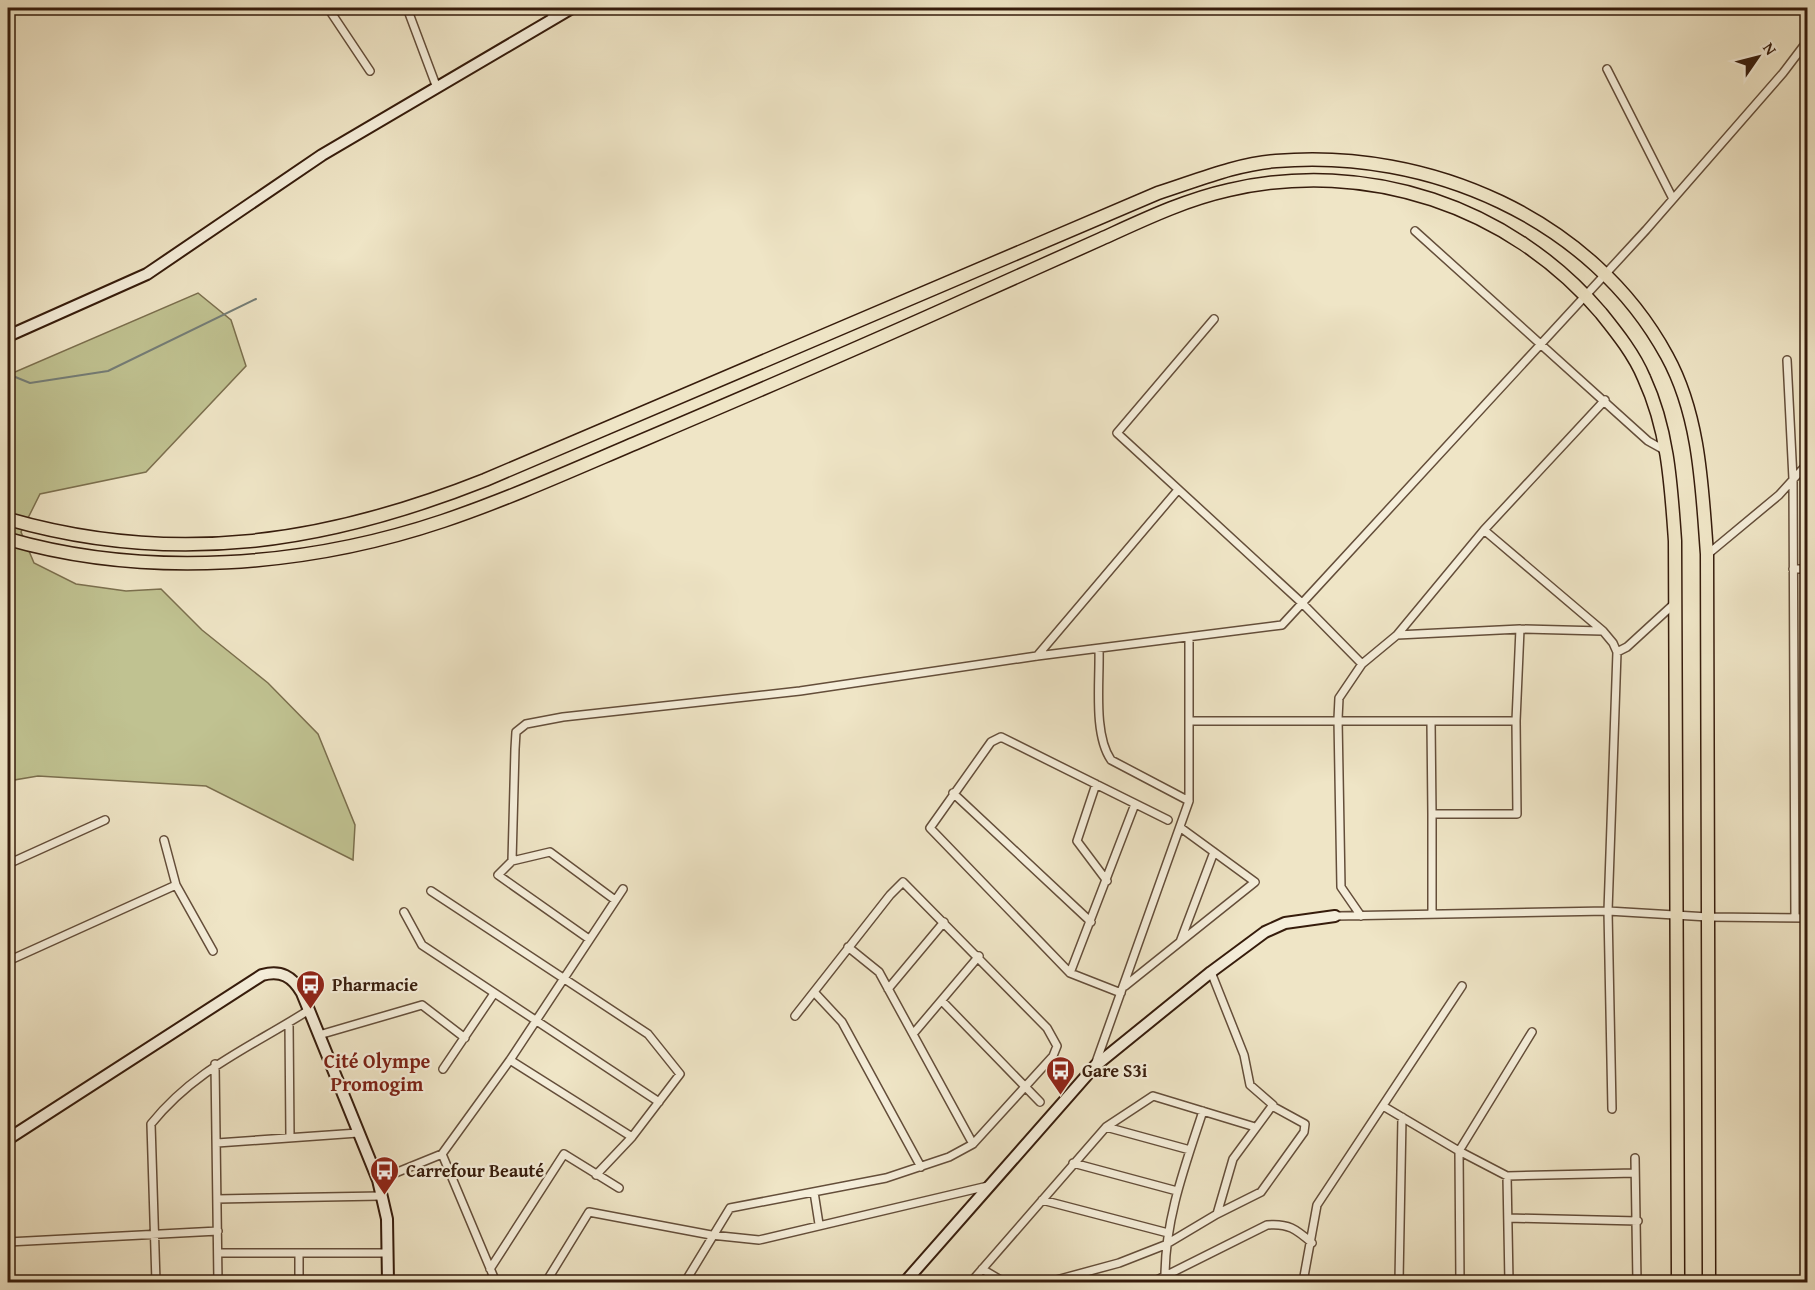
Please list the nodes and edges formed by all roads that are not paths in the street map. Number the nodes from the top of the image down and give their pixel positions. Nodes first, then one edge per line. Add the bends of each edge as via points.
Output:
1 (328, 8) edge
2 (407, 8) edge
3 (550, 8) edge
4 (572, 8) edge
5 (553, 19) junction
6 (1808, 40) edge
7 (1607, 69) dead end
8 (370, 71) dead end
9 (437, 88) junction
10 (1672, 200) junction
11 (1415, 231) dead end
12 (1604, 276) junction
13 (1586, 295) junction
14 (1214, 319) dead end
15 (10, 334) edge
16 (1541, 342) junction
17 (1787, 360) dead end
18 (1605, 399) junction
19 (1668, 452) junction
20 (1808, 463) edge
21 (1793, 479) junction
22 (1177, 491) junction
23 (8, 519) edge
24 (1484, 530) junction
25 (8, 539) edge
26 (1707, 554) junction
27 (1793, 569) junction
28 (1808, 569) edge
29 (1675, 603) junction
30 (1303, 604) junction
31 (1520, 629) junction
32 (1603, 631) junction
33 (1397, 635) junction
34 (1189, 637) junction
35 (1100, 649) junction
36 (1617, 652) junction
37 (1036, 656) junction
38 (1362, 664) junction
39 (1338, 719) junction
40 (1191, 721) junction
41 (1516, 721) junction
42 (1431, 722) junction
43 (1096, 784) junction
44 (953, 793) junction
45 (1189, 801) junction
46 (1135, 804) junction
47 (1432, 814) junction
48 (105, 820) dead end
49 (1168, 820) dead end
50 (1181, 828) junction
51 (164, 840) dead end
52 (1214, 852) junction
53 (512, 861) junction
54 (8, 864) edge
55 (1107, 881) junction
56 (176, 885) junction
57 (623, 889) dead end
58 (431, 891) dead end
59 (615, 900) junction
60 (1608, 911) junction
61 (404, 912) dead end
62 (1432, 913) junction
63 (1335, 916) joint
64 (1361, 916) junction
65 (1676, 916) junction
66 (1708, 917) junction
67 (1795, 918) junction
68 (1808, 918) edge
69 (944, 922) junction
70 (1091, 922) junction
71 (589, 939) junction
72 (1180, 944) junction
73 (848, 947) junction
74 (213, 951) dead end
75 (979, 956) junction
76 (8, 961) edge
77 (1210, 972) junction
78 (1070, 973) junction
79 (563, 978) junction
80 (1462, 986) dead end
81 (888, 989) junction
82 (1123, 990) junction
83 (814, 992) junction
84 (493, 994) junction
85 (942, 1000) junction
86 (309, 1011) junction
87 (795, 1016) dead end
88 (537, 1020) junction
89 (289, 1023) junction
90 (1532, 1032) dead end
91 (913, 1034) junction
92 (319, 1035) junction
93 (465, 1038) junction
94 (510, 1060) junction
95 (215, 1064) junction
96 (1095, 1066) junction
97 (443, 1069) dead end
98 (1026, 1087) junction
99 (659, 1102) junction
100 (1040, 1102) dead end
101 (1273, 1105) junction
102 (1383, 1106) junction
103 (1612, 1109) dead end
104 (1203, 1111) junction
105 (1401, 1117) junction
106 (1106, 1126) junction
107 (1255, 1127) junction
108 (358, 1132) junction
109 (290, 1137) junction
110 (632, 1137) junction
111 (8, 1139) edge
112 (217, 1143) junction
113 (974, 1144) junction
114 (1190, 1150) junction
115 (1459, 1151) junction
116 (442, 1154) junction
117 (1635, 1158) dead end
118 (1073, 1162) junction
119 (921, 1167) junction
120 (1635, 1173) junction
121 (596, 1175) junction
122 (1507, 1176) junction
123 (378, 1180) junction
124 (993, 1185) junction
125 (619, 1188) dead end
126 (1177, 1191) junction
127 (814, 1192) junction
128 (381, 1196) junction
129 (218, 1198) junction
130 (1042, 1200) junction
131 (1217, 1214) junction
132 (1508, 1218) junction
133 (1638, 1221) junction
134 (819, 1224) junction
135 (218, 1231) junction
136 (1168, 1233) junction
137 (155, 1235) junction
138 (711, 1235) junction
139 (8, 1242) edge
140 (1312, 1243) junction
141 (1165, 1245) junction
142 (387, 1252) junction
143 (218, 1253) junction
144 (298, 1254) junction
145 (490, 1269) junction
146 (982, 1269) junction
147 (1165, 1277) junction
148 (1399, 1281) junction
149 (1460, 1281) edge
150 (156, 1282) edge
151 (218, 1282) edge
152 (299, 1282) edge
153 (388, 1282) edge
154 (498, 1282) edge
155 (546, 1282) edge
156 (685, 1282) edge
157 (905, 1282) edge
158 (971, 1282) edge
159 (1004, 1282) edge
160 (1049, 1282) edge
161 (1153, 1282) edge
162 (1303, 1282) edge
163 (1347, 1282) edge
164 (1509, 1282) edge
165 (1637, 1282) edge
166 (1678, 1282) edge
167 (1709, 1282) edge

1 - 8 street
2 - 9 street
3 - 5 street
4 - 5 street
5 - 9 street
6 - 10 street
7 - 10 street
9 - 15 street via 273,186 147,274
10 - 12 street
11 - 16 street
12 - 13 street
12 - 23 highway via 1541,223 1462,184 1377,164 1329,158 1273,161 1158,194 485,480 361,523 278,540 208,544 109,541
12 - 26 highway via 1641,315 1668,357 1684,398 1701,471
13 - 16 street
13 - 19 highway via 1618,334 1644,376
13 - 25 highway via 1547,258 1455,206 1375,184 1330,180 1270,183 1228,190 1165,210 834,359 440,522 354,545 281,557 209,562 97,558
14 - 22 street via 1117,433
16 - 18 street
16 - 30 street
17 - 21 street
18 - 19 street via 1648,441
18 - 24 street
19 - 29 highway
20 - 21 street
21 - 26 street
21 - 27 street
22 - 30 street
22 - 37 street
24 - 32 street
24 - 33 street
26 - 66 highway
27 - 28 street
27 - 67 street
29 - 36 street
29 - 65 highway
30 - 34 street via 1282,625
30 - 38 street
31 - 32 street
31 - 33 street
31 - 41 street
32 - 36 street
33 - 38 street
34 - 35 street
34 - 40 street
35 - 37 street
35 - 45 street via 1104,750 1111,760
36 - 60 street
37 - 53 street via 800,691 526,724 516,732
38 - 39 street via 1340,699
39 - 40 street
39 - 42 street
39 - 64 street via 1341,887
40 - 45 street
41 - 42 street
41 - 47 street via 1517,814
42 - 47 street
43 - 44 street via 1001,737 991,742
43 - 46 street
43 - 55 street via 1077,842
44 - 70 street
44 - 78 street via 930,828 933,834
45 - 50 street
46 - 49 street
46 - 55 street
47 - 62 street
48 - 54 street
50 - 52 street
50 - 82 street
51 - 56 street
52 - 72 street
52 - 72 street via 1255,882
53 - 59 street via 550,852
53 - 71 street via 498,874
55 - 70 street
56 - 74 street
56 - 76 street
57 - 59 street
58 - 79 street
59 - 71 street
60 - 62 street
60 - 65 street
60 - 103 street
61 - 84 street via 423,945
62 - 64 street
63 - 64 street
63 - 77 street via 1285,922
65 - 66 street
65 - 166 highway
66 - 67 street
66 - 167 highway
67 - 68 street
69 - 73 street via 903,882
69 - 75 street
69 - 81 street
70 - 78 street
71 - 79 street
72 - 82 street
73 - 81 street via 879,972
73 - 83 street
75 - 85 street
75 - 98 street via 1047,1028 1057,1046
77 - 96 street
77 - 101 street via 1244,1055 1251,1085
78 - 82 street
79 - 88 street
79 - 99 street via 648,1034 680,1074
80 - 102 street
81 - 91 street
82 - 96 street
83 - 87 street
83 - 119 street via 842,1022
84 - 88 street
84 - 93 street
85 - 91 street
85 - 98 street
86 - 89 street
86 - 92 street
86 - 111 street via 295,981 278,972 262,975
88 - 94 street
88 - 99 street
89 - 95 street
89 - 109 street
90 - 115 street
91 - 113 street
92 - 93 street via 422,1005
92 - 108 street
93 - 97 street
94 - 110 street
94 - 116 street
95 - 112 street
95 - 137 street via 186,1086 151,1124
96 - 124 street
98 - 100 street
98 - 113 street
99 - 110 street
101 - 107 street
101 - 131 street via 1305,1124 1304,1132 1261,1192
102 - 105 street
102 - 140 street via 1317,1205
104 - 106 street via 1153,1096
104 - 107 street
104 - 114 street
105 - 115 street
105 - 148 street
106 - 114 street
106 - 118 street
107 - 131 street via 1233,1159
108 - 109 street
108 - 123 street
109 - 112 street
110 - 121 street
112 - 129 street
113 - 119 street
114 - 126 street
115 - 122 street
115 - 149 street
116 - 123 street
116 - 145 street
117 - 120 street
118 - 126 street
118 - 130 street
119 - 127 street
120 - 122 street
120 - 133 street
121 - 125 street
121 - 145 street via 564,1154
122 - 132 street
123 - 128 street
124 - 134 street
124 - 157 street
126 - 136 street
127 - 134 street
127 - 138 street via 730,1208
128 - 129 street
128 - 142 street via 387,1219
129 - 135 street
130 - 136 street
130 - 146 street
131 - 141 street
132 - 133 street
132 - 164 street
133 - 165 street
134 - 138 street via 759,1240
135 - 137 street
135 - 143 street
136 - 141 street
137 - 139 street
137 - 150 street
138 - 155 street via 589,1212
138 - 156 street
140 - 147 street via 1296,1228 1266,1225
140 - 162 street
141 - 147 street
141 - 160 street via 1119,1263
142 - 144 street
142 - 153 street
143 - 144 street
143 - 151 street
144 - 152 street
145 - 154 street
146 - 158 street
146 - 159 street
147 - 161 street
148 - 149 street
148 - 163 street

